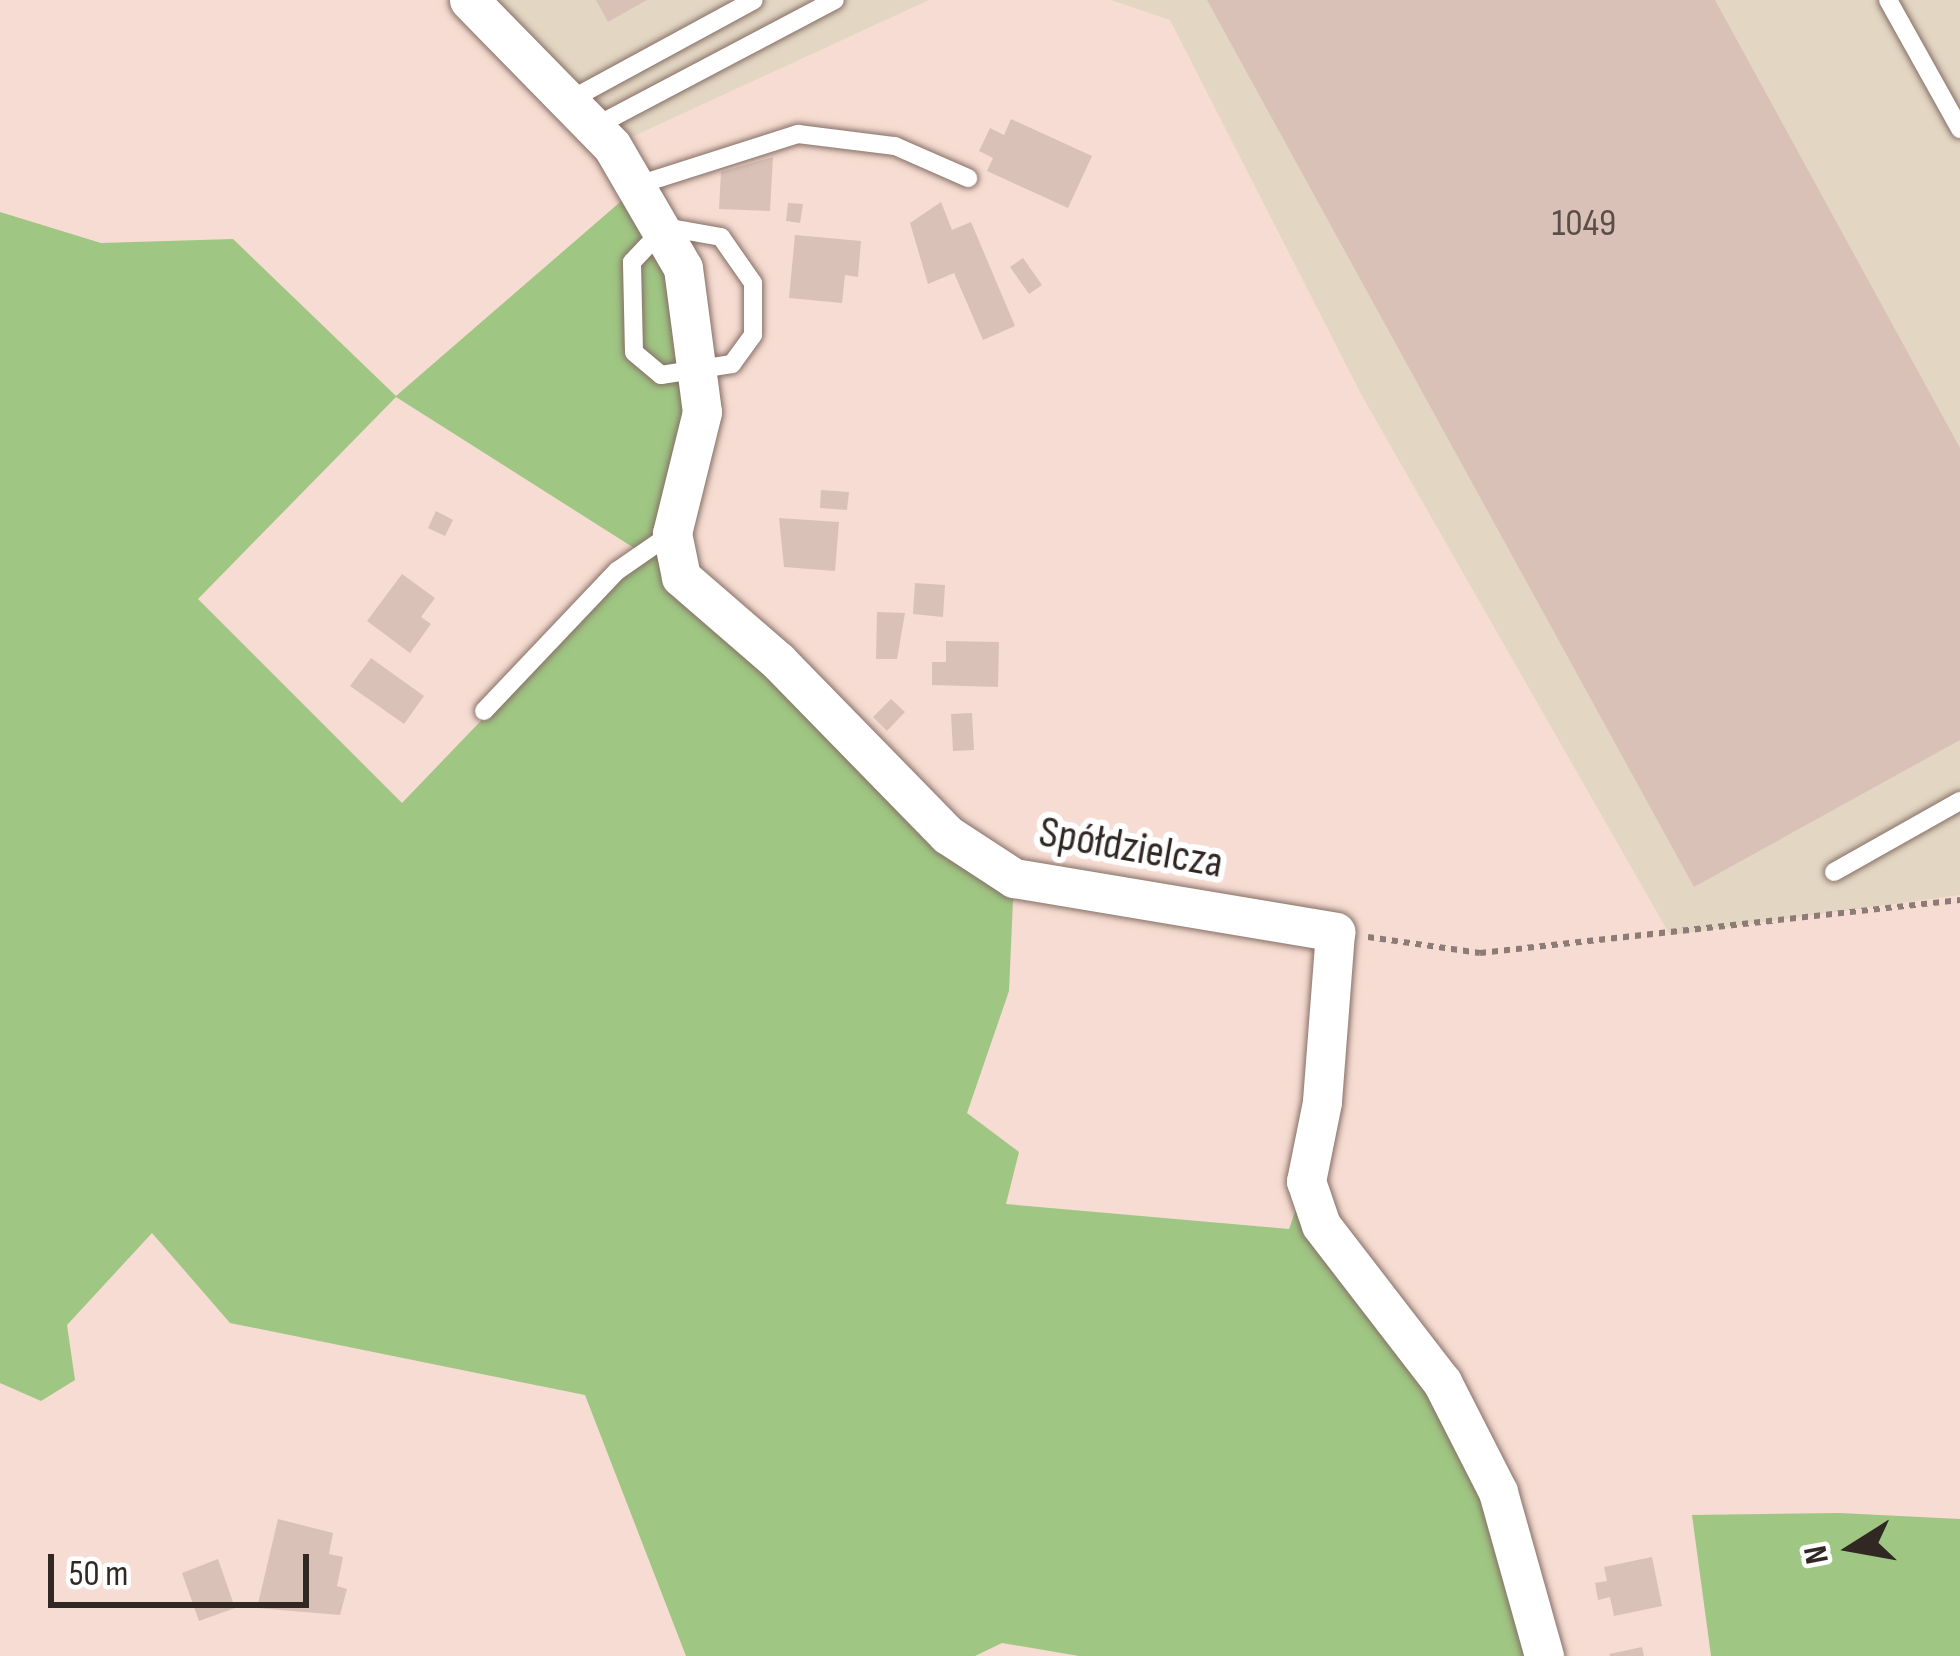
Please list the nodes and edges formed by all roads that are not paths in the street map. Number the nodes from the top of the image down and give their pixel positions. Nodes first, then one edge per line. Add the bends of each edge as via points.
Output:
1 (469, 0) edge
2 (754, 0) edge
3 (836, 0) edge
4 (1888, 0) edge
5 (583, 113) junction
6 (1960, 129) edge
7 (968, 178) dead end
8 (641, 184) junction
9 (664, 227) junction
10 (698, 372) junction
11 (672, 533) junction
12 (484, 711) dead end
13 (1960, 801) edge
14 (1834, 872) dead end
15 (1544, 1656) edge

1 - 5 street
2 - 5 lane
3 - 5 lane
4 - 6 lane
5 - 8 street
7 - 8 lane via 895,146 798,134
8 - 9 street
9 - 10 street via 683,268
9 - 10 lane via 632,262 634,352 662,375
9 - 10 lane via 721,237 753,283 753,335 731,364
10 - 11 street via 702,412
11 - 12 lane via 617,571
11 - 15 street, Spółdzielcza via 681,577 778,661 948,836 1014,878 1335,932 1322,1102 1306,1181 1321,1225 1442,1382 1498,1492
13 - 14 lane

